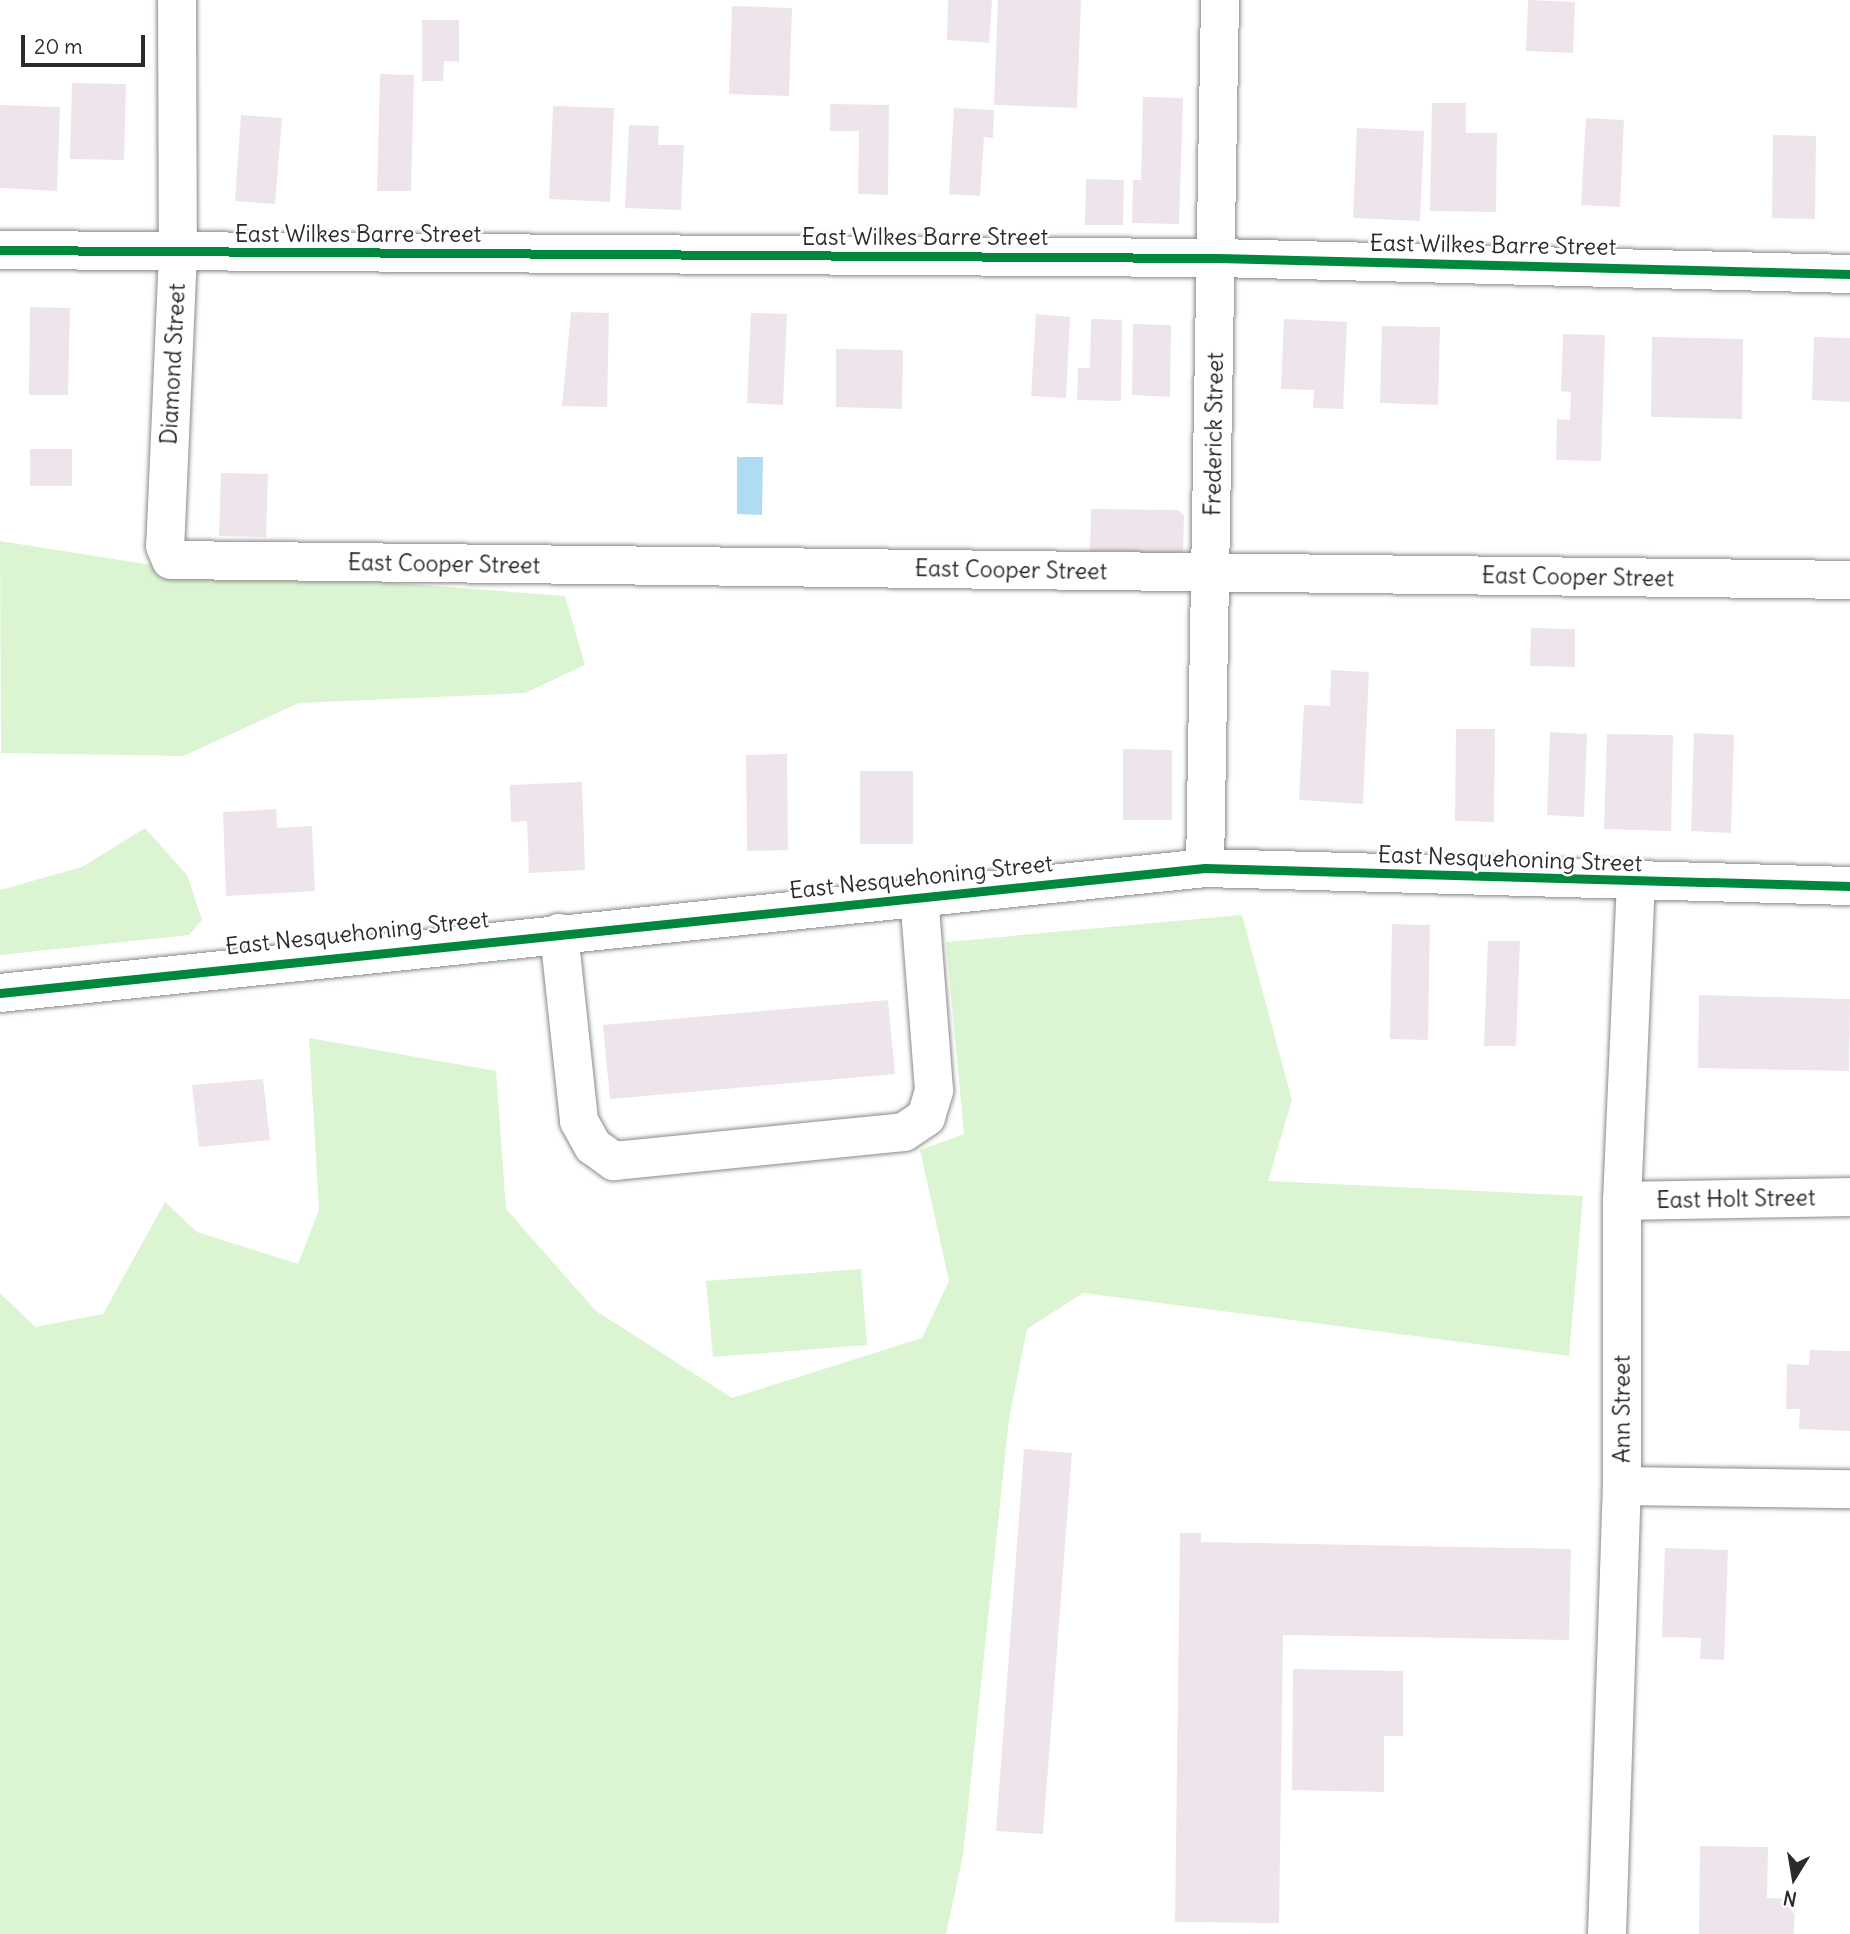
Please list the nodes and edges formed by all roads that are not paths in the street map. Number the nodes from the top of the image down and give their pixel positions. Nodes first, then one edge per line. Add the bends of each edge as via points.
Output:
1 (177, 0) edge
2 (1220, 0) edge
3 (0, 250) edge
4 (178, 253) junction
5 (1218, 258) junction
6 (1850, 274) edge
7 (171, 559) joint
8 (1211, 573) junction
9 (1850, 580) edge
10 (1205, 867) junction
11 (1636, 883) junction
12 (1850, 886) edge
13 (919, 896) junction
14 (559, 933) junction
15 (0, 993) edge
16 (1850, 1197) edge
17 (1622, 1201) junction
18 (1622, 1486) junction
19 (1850, 1489) edge
20 (1607, 1934) edge

1 - 4 street, Diamond Street
2 - 5 street, Frederick Street
3 - 4 street, East Wilkes Barre Street
4 - 5 street, East Wilkes Barre Street
4 - 7 street, Diamond Street via 165,547
5 - 6 street, East Wilkes Barre Street
5 - 8 street, Frederick Street
7 - 8 street, East Cooper Street
8 - 9 street, East Cooper Street
8 - 10 street, Frederick Street
10 - 11 street, East Nesquehoning Street
10 - 13 street, East Nesquehoning Street
11 - 12 street, East Nesquehoning Street
11 - 17 street, Ann Street
13 - 14 street, East Nesquehoning Street
13 - 14 street via 934,1090 926,1117 904,1132 614,1161 593,1146 579,1121
14 - 15 street, East Nesquehoning Street
16 - 17 street, East Holt Street
17 - 18 street, Ann Street
18 - 19 street
18 - 20 street, Ann Street

